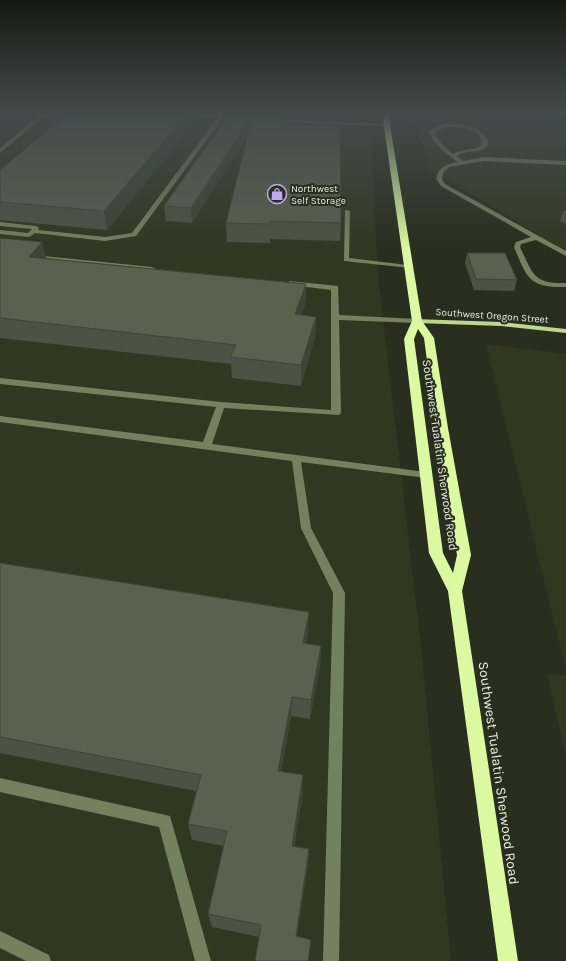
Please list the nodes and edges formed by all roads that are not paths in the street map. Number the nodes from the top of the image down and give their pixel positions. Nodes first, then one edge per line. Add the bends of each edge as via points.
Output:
1 (191, 158) edge
2 (392, 158) edge
3 (456, 158) edge
4 (462, 163) junction
5 (566, 163) edge
6 (347, 211) dead end
7 (0, 224) edge
8 (34, 231) junction
9 (0, 232) edge
10 (537, 237) junction
11 (566, 254) edge
12 (23, 256) edge
13 (408, 267) junction
14 (163, 270) edge
15 (280, 282) edge
16 (566, 285) edge
17 (335, 317) junction
18 (417, 321) junction
19 (566, 331) edge
20 (0, 381) edge
21 (221, 405) junction
22 (0, 419) edge
23 (206, 446) junction
24 (296, 458) junction
25 (426, 475) junction
26 (455, 591) junction
27 (0, 785) edge
28 (0, 939) edge
29 (43, 961) edge
30 (203, 961) edge
31 (331, 961) edge
32 (508, 961) edge

1 - 8 street via 134,235 105,239
2 - 13 highway, Southwest Tualatin Sherwood Road
3 - 4 street
4 - 5 street via 492,159
4 - 10 street via 447,166 442,171 439,179 443,185
6 - 13 street via 346,260
7 - 8 street via 36,228
8 - 9 street via 29,235
10 - 11 street
10 - 16 street via 518,243 517,247 532,278 540,283
12 - 14 street
13 - 18 highway, Southwest Tualatin Sherwood Road
15 - 17 street via 334,288
17 - 18 street
17 - 21 street via 336,413
18 - 19 main road, Southwest Oregon Street via 501,324
18 - 25 highway, Southwest Tualatin Sherwood Road via 408,339
18 - 26 highway, Southwest Tualatin Sherwood Road via 428,338 464,555
20 - 21 street
21 - 23 street
22 - 23 street
23 - 24 street
24 - 25 street
24 - 31 street via 306,528 339,593
25 - 26 highway, Southwest Tualatin Sherwood Road via 436,553
26 - 32 highway, Southwest Tualatin Sherwood Road
27 - 30 street via 165,821
28 - 29 street

